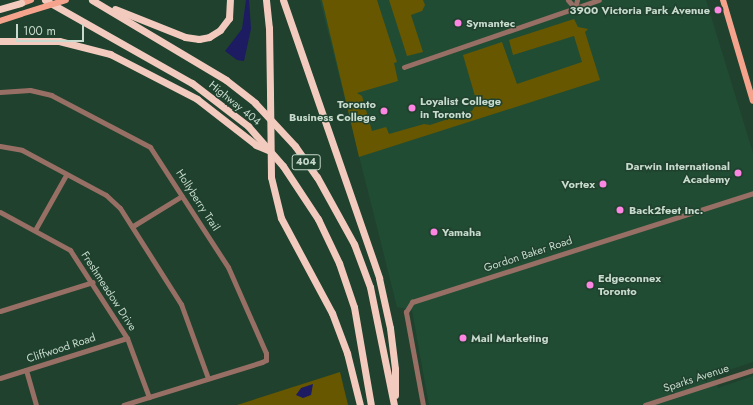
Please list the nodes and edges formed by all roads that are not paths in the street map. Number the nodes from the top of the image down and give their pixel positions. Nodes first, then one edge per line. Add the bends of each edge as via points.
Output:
1 (31, 0) edge
2 (45, 0) edge
3 (66, 0) edge
4 (92, 0) edge
5 (230, 0) edge
6 (266, 0) edge
7 (283, 0) edge
8 (568, 0) edge
9 (577, 0) edge
10 (599, 0) edge
11 (723, 0) edge
12 (21, 3) joint
13 (100, 5) junction
14 (575, 8) junction
15 (0, 9) edge
16 (0, 21) edge
17 (0, 41) edge
18 (404, 67) dead end
19 (0, 92) edge
20 (753, 101) edge
21 (0, 146) edge
22 (270, 151) junction
23 (66, 175) junction
24 (753, 193) edge
25 (182, 196) junction
26 (0, 212) edge
27 (133, 226) junction
28 (35, 230) junction
29 (93, 282) junction
30 (0, 311) edge
31 (127, 338) junction
32 (26, 370) junction
33 (753, 370) edge
34 (0, 378) edge
35 (208, 378) junction
36 (149, 397) junction
37 (36, 405) edge
38 (123, 405) edge
39 (360, 405) edge
40 (371, 405) edge
41 (394, 405) edge
42 (423, 405) edge
43 (645, 405) edge

1 - 12 main road
2 - 22 highway, Highway 404 / 404 via 192,83 248,126
3 - 16 main road, bridge
4 - 13 highway, Highway 404 / 404
5 - 13 highway via 229,18 220,30 209,37 199,39 185,37
6 - 39 highway, bridge via 269,28 271,177 281,218 332,313 347,353
7 - 41 highway via 379,278 395,369
8 - 14 street
9 - 14 street
10 - 14 street
11 - 20 main road
12 - 15 highway
13 - 41 highway, Highway 404 / 404 via 226,80 280,128 313,171 351,238 370,287
14 - 18 street
17 - 22 highway via 59,41 110,54 197,99 256,145
19 - 25 street, Hollyberry Trail via 30,90 48,94 142,142 157,155
21 - 23 street via 22,150
22 - 40 highway, Highway 404 / 404 via 318,219 338,263 354,307
23 - 27 street via 114,202
23 - 28 street
24 - 42 street, Gordon Baker Road via 412,302 406,312
25 - 27 street
25 - 35 street, Hollyberry Trail via 228,267 266,357 262,362
26 - 28 street, Freshmeadow Drive
27 - 35 street via 185,313
28 - 29 street, Freshmeadow Drive via 70,250
29 - 30 street
29 - 31 street, Freshmeadow Drive
31 - 32 street, Cliffwood Road
31 - 36 street, Freshmeadow Drive
32 - 34 street, Cliffwood Road
32 - 37 street
33 - 43 street, Sparks Avenue
35 - 36 street, Hollyberry Trail
36 - 38 street, Hollyberry Trail

